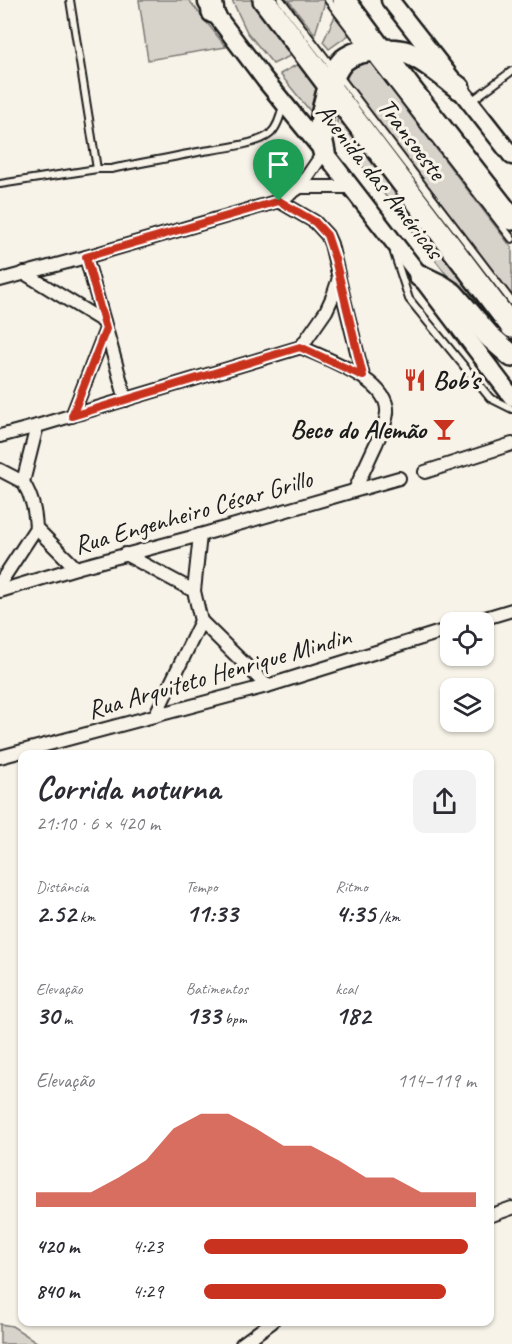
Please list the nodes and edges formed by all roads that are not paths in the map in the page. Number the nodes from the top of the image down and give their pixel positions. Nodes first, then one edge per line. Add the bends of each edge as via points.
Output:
1 (70, 0) edge
2 (264, 0) edge
3 (281, 0) edge
4 (327, 0) edge
5 (344, 0) edge
6 (390, 0) edge
7 (210, 4) edge
8 (374, 50) junction
9 (512, 71) edge
10 (333, 79) junction
11 (464, 95) junction
12 (283, 102) junction
13 (324, 152) junction
14 (512, 156) edge
15 (97, 169) junction
16 (0, 184) edge
17 (300, 187) junction
18 (350, 188) junction
19 (279, 201) junction
20 (512, 219) edge
21 (389, 238) junction
22 (512, 239) edge
23 (86, 257) junction
24 (24, 273) junction
25 (420, 276) junction
26 (339, 278) junction
27 (0, 280) edge
28 (512, 302) edge
29 (105, 325) junction
30 (512, 327) edge
31 (300, 347) junction
32 (512, 356) edge
33 (363, 376) junction
34 (512, 397) edge
35 (126, 400) junction
36 (512, 410) edge
37 (72, 416) junction
38 (37, 426) junction
39 (0, 436) edge
40 (512, 444) edge
41 (0, 470) edge
42 (425, 472) dead end
43 (399, 478) dead end
44 (23, 482) junction
45 (355, 490) junction
46 (36, 528) junction
47 (200, 535) junction
48 (125, 554) junction
49 (76, 568) junction
50 (0, 583) edge
51 (0, 591) edge
52 (194, 591) junction
53 (512, 610) edge
54 (494, 615) edge
55 (201, 621) junction
56 (440, 632) edge
57 (267, 686) junction
58 (155, 716) junction
59 (26, 750) edge
60 (18, 752) edge
61 (0, 757) edge
62 (512, 1208) edge
63 (494, 1214) edge
64 (267, 1326) edge
65 (242, 1344) edge

1 - 15 lane
2 - 10 highway, Avenida das Américas
3 - 10 lane, Transoeste
4 - 8 lane, Transoeste
5 - 8 highway
6 - 11 main road
7 - 12 main road, Avenida das Américas
8 - 10 highway via 345,60
8 - 11 highway via 410,54
8 - 20 highway via 409,87
8 - 22 lane, Transoeste
9 - 11 lane
10 - 13 highway via 323,110
10 - 28 lane, Transoeste
10 - 30 highway, Avenida das Américas
11 - 14 main road
12 - 13 main road, Avenida das Américas
12 - 15 lane via 276,127 262,139
13 - 17 street
13 - 18 main road, Avenida das Américas
15 - 16 lane
17 - 18 street
17 - 19 street
18 - 21 main road, Avenida das Américas
19 - 23 street
19 - 26 street via 315,222 327,235
21 - 25 main road, Avenida das Américas
21 - 36 lane via 409,299 490,398
23 - 24 street
23 - 29 street
24 - 27 street
24 - 29 street
25 - 32 highway via 453,294
25 - 34 main road, Avenida das Américas
26 - 31 street via 326,311
26 - 33 street
29 - 35 street
29 - 37 street
31 - 33 street
31 - 35 street
33 - 45 street via 384,397 387,411
35 - 37 street
37 - 38 street
38 - 39 street
38 - 44 street
40 - 42 street
41 - 44 street
43 - 45 street, Rua Engenheiro César Grillo
44 - 46 street via 33,501
45 - 47 street, Rua Engenheiro César Grillo
46 - 49 street
46 - 50 street
47 - 48 street, Rua Engenheiro César Grillo
47 - 52 street
48 - 49 street, Rua Engenheiro César Grillo
48 - 52 street
49 - 51 street, Rua Engenheiro César Grillo
52 - 55 street
53 - 54 street
55 - 57 street
55 - 58 street
56 - 57 street, Rua Arquiteto Henrique Mindin
57 - 58 street, Rua Arquiteto Henrique Mindin
58 - 59 street, Rua Arquiteto Henrique Mindin
60 - 61 street, Rua Arquiteto Henrique Mindin
62 - 63 street
64 - 65 street

